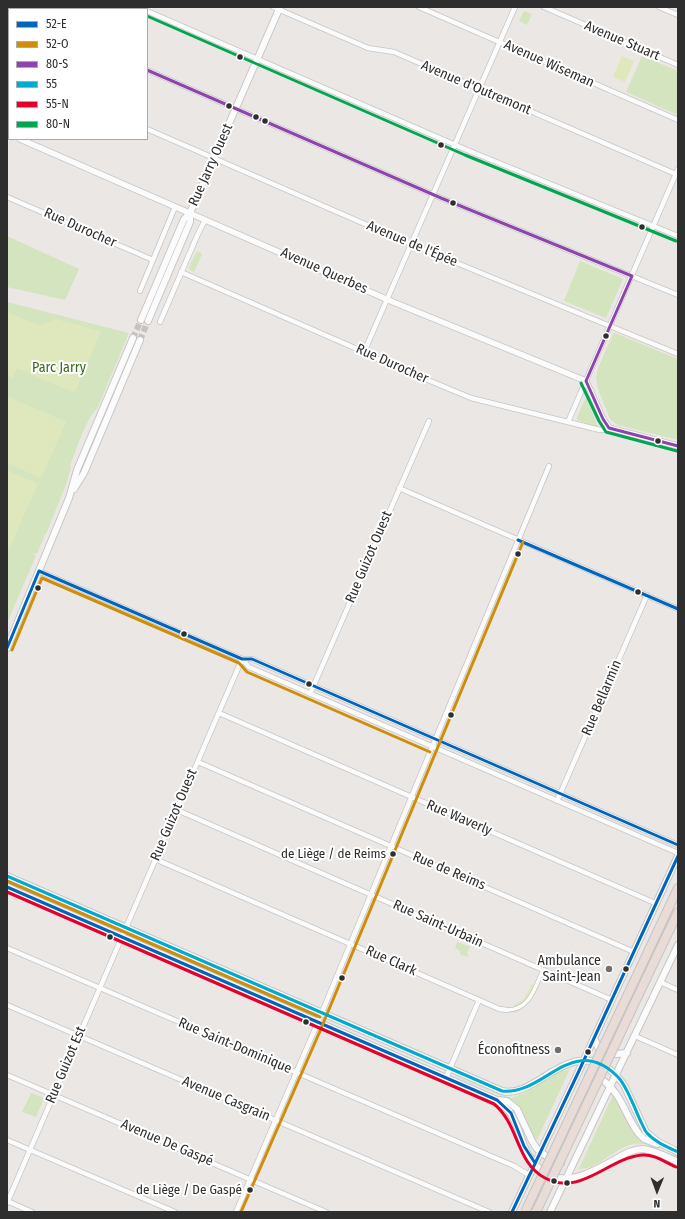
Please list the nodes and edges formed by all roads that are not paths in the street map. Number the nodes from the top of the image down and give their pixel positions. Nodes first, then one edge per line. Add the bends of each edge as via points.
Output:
1 (419, 7) edge
2 (515, 7) edge
3 (544, 7) edge
4 (659, 7) edge
5 (277, 8) edge
6 (148, 11) edge
7 (678, 15) edge
8 (499, 42) junction
9 (257, 59) junction
10 (678, 65) edge
11 (148, 70) edge
12 (479, 89) junction
13 (236, 108) junction
14 (678, 120) edge
15 (148, 129) edge
16 (22, 140) edge
17 (455, 145) junction
18 (214, 158) junction
19 (677, 173) edge
20 (433, 194) junction
21 (7, 197) edge
22 (175, 207) junction
23 (190, 213) junction
24 (205, 220) junction
25 (653, 226) junction
26 (678, 236) edge
27 (411, 244) junction
28 (153, 260) junction
29 (181, 272) junction
30 (632, 276) junction
31 (140, 291) dead end
32 (678, 295) edge
33 (387, 299) junction
34 (144, 320) tunnel mouth
35 (160, 322) dead end
36 (610, 326) junction
37 (136, 339) tunnel mouth
38 (364, 352) junction
39 (678, 354) edge
40 (586, 381) junction
41 (428, 421) dead end
42 (568, 422) junction
43 (612, 429) junction
44 (678, 446) edge
45 (549, 466) dead end
46 (399, 488) junction
47 (518, 540) junction
48 (39, 571) junction
49 (646, 595) junction
50 (678, 609) edge
51 (7, 648) edge
52 (242, 659) junction
53 (314, 686) junction
54 (310, 694) junction
55 (219, 713) junction
56 (436, 738) junction
57 (432, 747) junction
58 (198, 762) junction
59 (560, 794) junction
60 (411, 797) junction
61 (557, 801) junction
62 (177, 810) junction
63 (678, 845) edge
64 (391, 846) junction
65 (678, 854) edge
66 (155, 859) junction
67 (7, 876) edge
68 (7, 887) edge
69 (678, 888) edge
70 (371, 895) junction
71 (655, 903) junction
72 (678, 912) edge
73 (126, 927) junction
74 (122, 937) junction
75 (350, 944) junction
76 (678, 945) edge
77 (7, 948) edge
78 (634, 952) junction
79 (542, 970) junction
80 (660, 982) junction
81 (100, 988) junction
82 (678, 990) edge
83 (479, 1000) junction
84 (612, 1000) junction
85 (7, 1005) edge
86 (506, 1010) joint
87 (322, 1012) junction
88 (317, 1023) junction
89 (79, 1036) junction
90 (634, 1036) junction
91 (594, 1038) junction
92 (598, 1047) dead end
93 (626, 1053) junction
94 (616, 1054) dead end
95 (678, 1055) edge
96 (583, 1060) junction
97 (591, 1061) dead end
98 (450, 1068) junction
99 (609, 1069) dead end
100 (296, 1072) junction
101 (578, 1073) junction
102 (585, 1073) tunnel mouth
103 (7, 1075) edge
104 (616, 1075) junction
105 (446, 1078) junction
106 (604, 1081) tunnel mouth
107 (610, 1086) junction
108 (54, 1095) junction
109 (497, 1100) junction
110 (275, 1121) junction
111 (7, 1140) edge
112 (668, 1147) junction
113 (30, 1150) junction
114 (540, 1152) junction
115 (678, 1152) edge
116 (546, 1156) tunnel mouth
117 (678, 1162) edge
118 (535, 1163) junction
119 (565, 1163) tunnel mouth
120 (572, 1164) junction
121 (540, 1169) dead end
122 (529, 1175) junction
123 (558, 1178) dead end
124 (250, 1179) junction
125 (566, 1179) junction
126 (7, 1202) edge
127 (32, 1212) edge
128 (175, 1212) edge
129 (236, 1212) edge
130 (326, 1212) edge
131 (489, 1212) edge
132 (512, 1212) edge
133 (525, 1212) edge
134 (536, 1212) edge
135 (550, 1212) edge

1 - 8 street, Avenue Wiseman
2 - 8 street
3 - 10 street, Avenue Stuart
4 - 7 street
5 - 9 main road, Rue Jarry Ouest
5 - 12 street, Avenue d'Outremont via 368,48 394,52
6 - 9 street
8 - 12 street
8 - 14 street, Avenue Wiseman
9 - 13 main road, Rue Jarry Ouest
9 - 17 street
11 - 13 street
12 - 17 street
12 - 19 street, Avenue d'Outremont
13 - 18 main road, Rue Jarry Ouest
13 - 20 street
15 - 18 street, Avenue de l'Épée
16 - 22 street, Avenue Querbes
17 - 20 street
17 - 25 street
18 - 23 main road, Rue Jarry Ouest
18 - 27 street, Avenue de l'Épée
19 - 25 street
20 - 27 street
20 - 30 street
21 - 28 street, Rue Durocher
22 - 23 street, Avenue Querbes
22 - 28 street, Rue Jarry Ouest
23 - 24 street, Avenue Querbes
23 - 34 main road, Rue Jarry Ouest via 184,220
24 - 29 street, Rue Jarry Ouest
24 - 33 street, Avenue Querbes
25 - 26 street
25 - 30 street
27 - 33 street
27 - 36 street, Avenue de l'Épée
28 - 31 street, Rue Jarry Ouest
29 - 35 street, Rue Jarry Ouest
29 - 38 street, Rue Durocher
30 - 32 street
30 - 36 street
33 - 38 street
33 - 40 street, Avenue Querbes
36 - 39 street, Avenue de l'Épée
36 - 40 street
37 - 48 main road via 84,473 69,498
38 - 42 street, Rue Durocher via 471,398
40 - 42 street
40 - 43 street via 605,424
41 - 46 street, Rue Guizot Ouest
42 - 43 street, Rue Durocher via 600,430
43 - 44 street
45 - 47 street
46 - 47 street
46 - 53 street, Rue Guizot Ouest
47 - 49 street
47 - 56 street
48 - 51 main road
48 - 52 street
49 - 50 street
49 - 59 street, Rue Bellarmin
52 - 53 street via 252,659
52 - 54 street via 249,667
52 - 55 street, Rue Guizot Ouest
53 - 54 street, Rue Guizot Ouest
53 - 56 street
54 - 57 street
55 - 58 street, Rue Guizot Ouest
55 - 60 street, Rue Waverly
56 - 57 street
56 - 59 street
57 - 60 street
57 - 61 street
58 - 62 street, Rue Guizot Ouest
58 - 64 street, Rue de Reims
59 - 61 street, Rue Bellarmin
59 - 63 street
60 - 64 street
60 - 71 street, Rue Waverly
61 - 65 street
62 - 66 street, Rue Guizot Ouest
62 - 70 street, Rue Saint-Urbain
64 - 70 street
64 - 78 street, Rue de Reims
65 - 71 main road
66 - 73 street, Rue Guizot Ouest
66 - 75 street, Rue Clark
67 - 73 main road
68 - 74 main road
69 - 133 highway, bridge
70 - 75 street
70 - 79 street, Rue Saint-Urbain
71 - 78 main road
72 - 134 highway, bridge
73 - 74 street, Rue Guizot Est
73 - 87 main road
74 - 81 street, Rue Guizot Est
74 - 88 main road
75 - 83 street, Rue Clark
75 - 87 street
76 - 80 main road
77 - 81 street, Rue Saint-Dominique
78 - 84 main road
79 - 84 street, Rue Saint-Urbain
79 - 86 street, Rue Clark via 526,1003 515,1009
80 - 82 street
80 - 90 main road
81 - 89 street, Rue Guizot Est
81 - 100 street, Rue Saint-Dominique
83 - 86 street, Rue Clark
83 - 98 street
84 - 91 main road
85 - 89 street, Avenue Casgrain
87 - 88 street
87 - 98 main road
88 - 100 street
88 - 105 main road
89 - 108 street, Rue Guizot Est
89 - 110 street, Avenue Casgrain
90 - 93 main road
90 - 95 street
91 - 92 main road
91 - 96 main road
93 - 94 main road
93 - 104 main road
96 - 97 main road
96 - 98 main road via 569,1063 524,1088 511,1092
96 - 101 main road
98 - 105 street
99 - 104 main road
100 - 110 street
100 - 122 street, Rue Saint-Dominique via 514,1166
101 - 102 main road
101 - 114 main road
103 - 108 street, Avenue De Gaspé
104 - 107 main road
104 - 112 main road via 625,1087 646,1132
105 - 109 main road
106 - 107 main road
107 - 112 main road via 619,1096 641,1137
107 - 120 main road
108 - 113 street, Rue Guizot Est
108 - 124 street, Avenue De Gaspé
109 - 114 main road via 507,1101 517,1109
109 - 118 main road via 511,1113 524,1146
110 - 124 street
110 - 131 street, Avenue Casgrain
111 - 113 street
112 - 115 main road
113 - 126 street, Rue Guizot Est
113 - 128 street
114 - 116 main road
114 - 118 main road
117 - 125 main road via 648,1150 635,1150 580,1176
118 - 121 main road
118 - 122 main road
119 - 120 main road
120 - 125 main road
122 - 132 main road
123 - 125 main road
124 - 129 street
124 - 130 street, Avenue De Gaspé
125 - 135 main road
126 - 127 street

